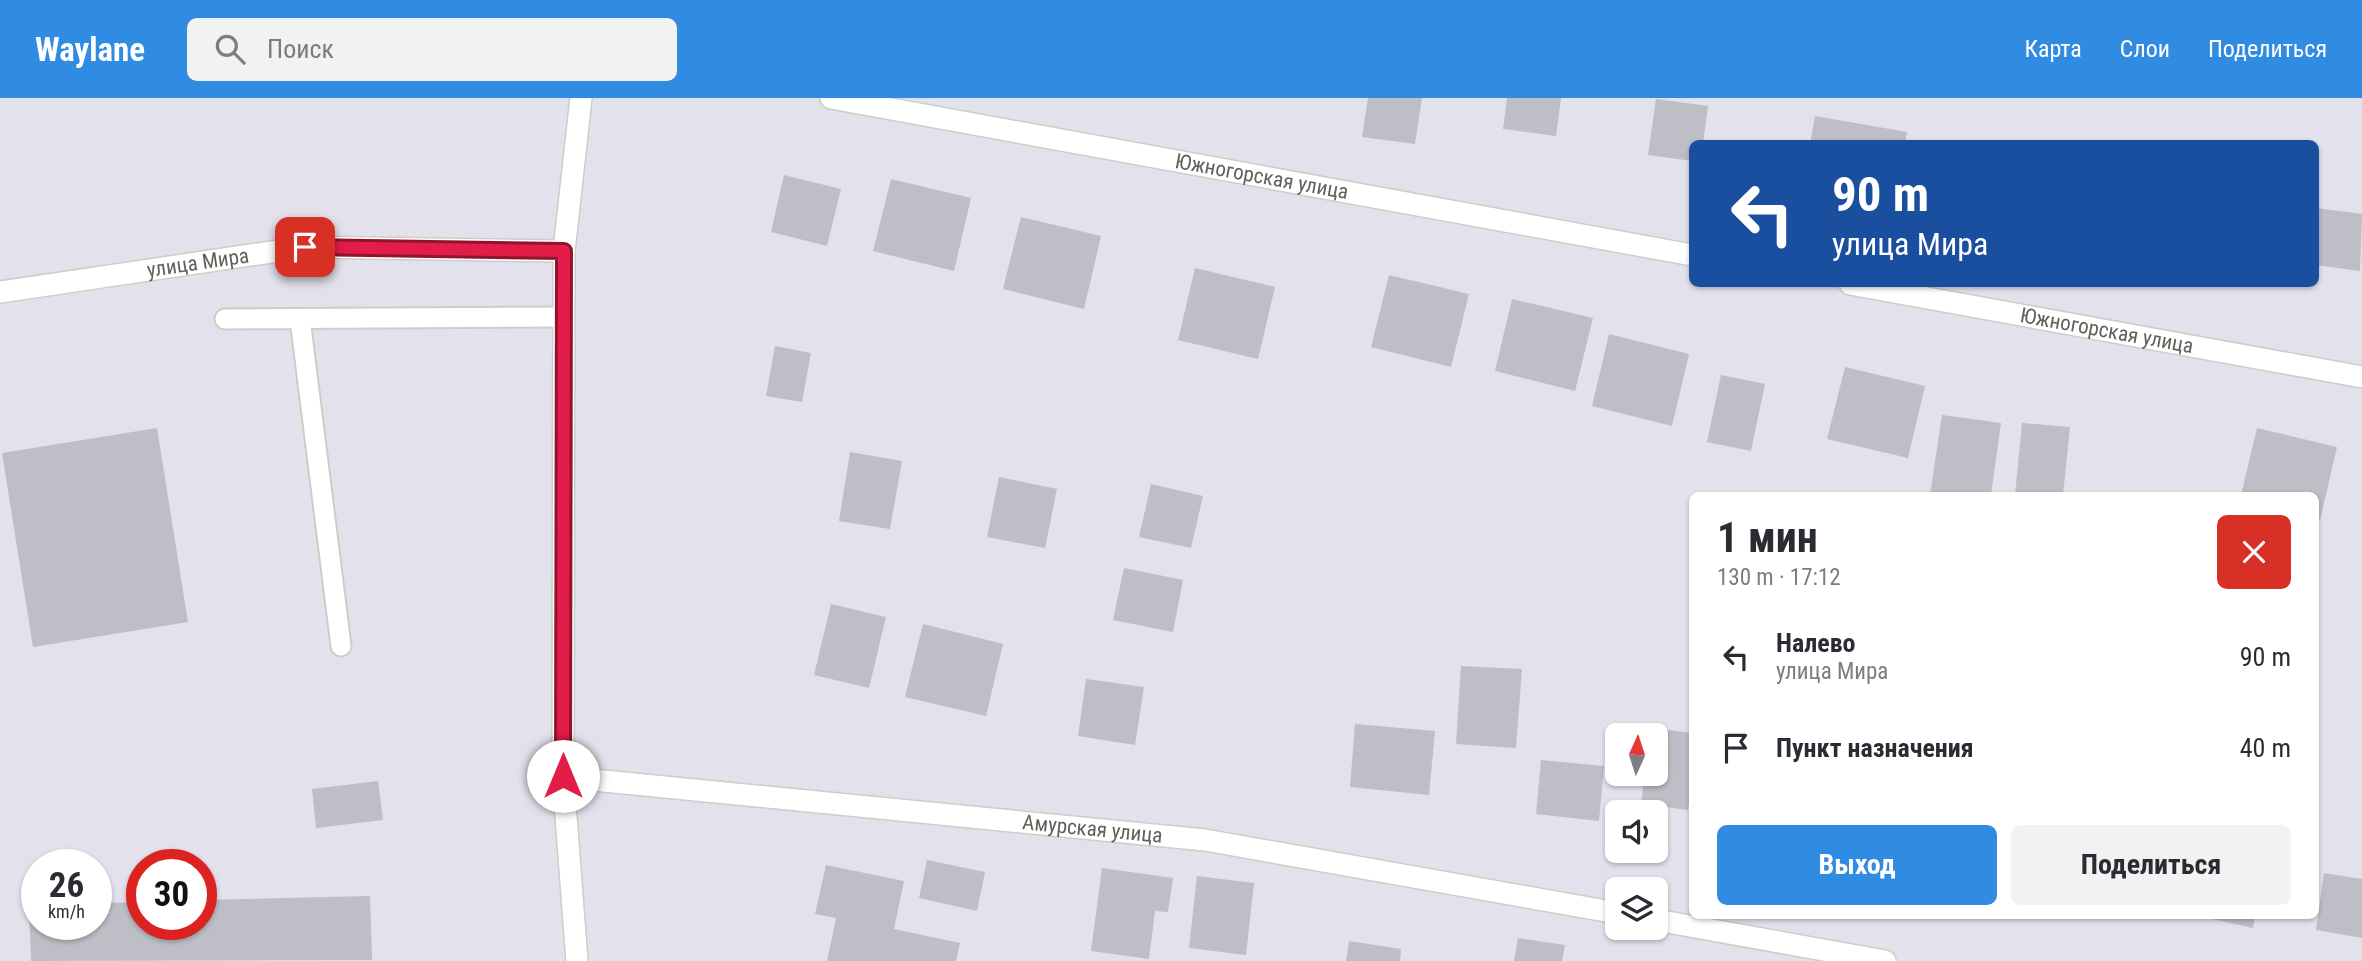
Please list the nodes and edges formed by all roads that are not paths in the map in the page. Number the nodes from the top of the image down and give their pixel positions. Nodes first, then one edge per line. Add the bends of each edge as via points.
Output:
1 (580, 98) edge
2 (831, 98) edge
3 (564, 251) junction
4 (1689, 254) edge
5 (1867, 287) edge
6 (0, 292) edge
7 (564, 317) junction
8 (225, 319) dead end
9 (300, 319) junction
10 (2362, 377) edge
11 (341, 646) dead end
12 (563, 776) junction
13 (1605, 911) edge
14 (1668, 922) edge
15 (577, 961) edge
16 (1885, 961) edge

1 - 3 street
2 - 4 street, Южногорская улица
3 - 6 street, улица Мира via 305,247
3 - 7 street
5 - 10 street, Южногорская улица
7 - 9 lane
7 - 12 street
8 - 9 lane
9 - 11 lane
12 - 13 street, Амурская улица via 1206,840
12 - 15 street
14 - 16 street

